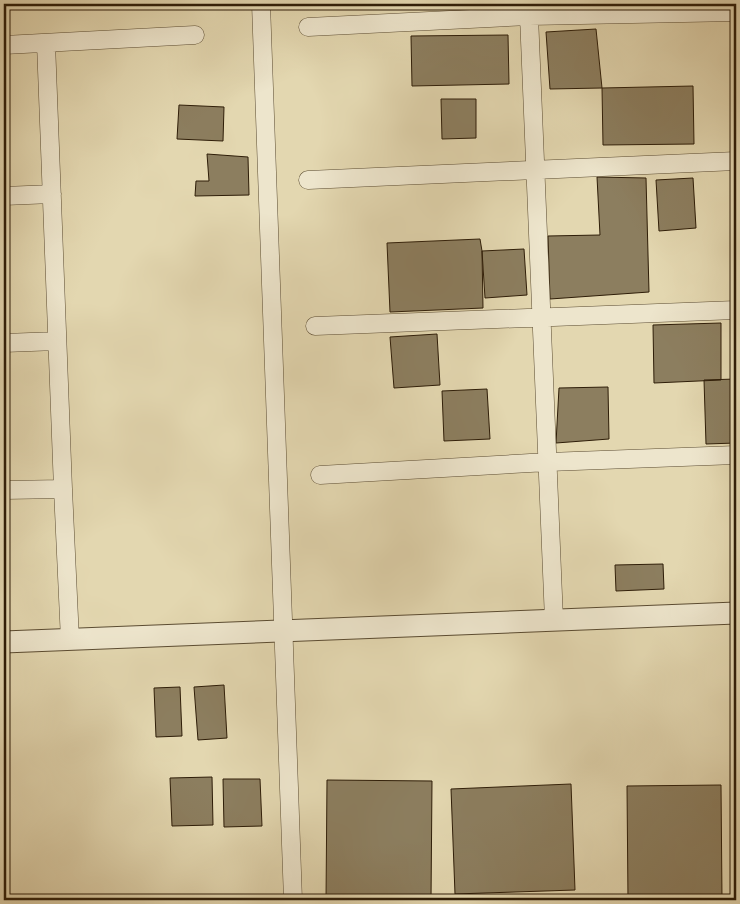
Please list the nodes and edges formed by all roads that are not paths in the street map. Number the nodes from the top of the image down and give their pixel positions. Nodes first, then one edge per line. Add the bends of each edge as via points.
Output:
1 (261, 4) edge
2 (736, 12) edge
3 (529, 16) junction
4 (308, 27) dead end
5 (195, 35) dead end
6 (46, 43) junction
7 (4, 45) edge
8 (736, 161) edge
9 (535, 170) junction
10 (308, 180) dead end
11 (52, 194) junction
12 (4, 196) edge
13 (736, 310) edge
14 (542, 316) junction
15 (315, 326) dead end
16 (57, 341) junction
17 (4, 343) edge
18 (736, 455) edge
19 (548, 462) junction
20 (320, 475) dead end
21 (62, 488) junction
22 (4, 490) edge
23 (736, 613) edge
24 (554, 620) junction
25 (283, 630) junction
26 (70, 640) junction
27 (4, 642) edge
28 (293, 900) edge

1 - 25 street
2 - 3 street
3 - 4 street
3 - 9 street
5 - 6 street
6 - 7 street
6 - 11 street
8 - 9 street
9 - 10 street
9 - 14 street
11 - 12 street
11 - 16 street
13 - 14 street
14 - 15 street
14 - 19 street
16 - 17 street
16 - 21 street
18 - 19 street
19 - 20 street
19 - 24 street
21 - 22 street
21 - 26 street
23 - 24 street
24 - 25 street
25 - 26 street
25 - 28 street
26 - 27 street

